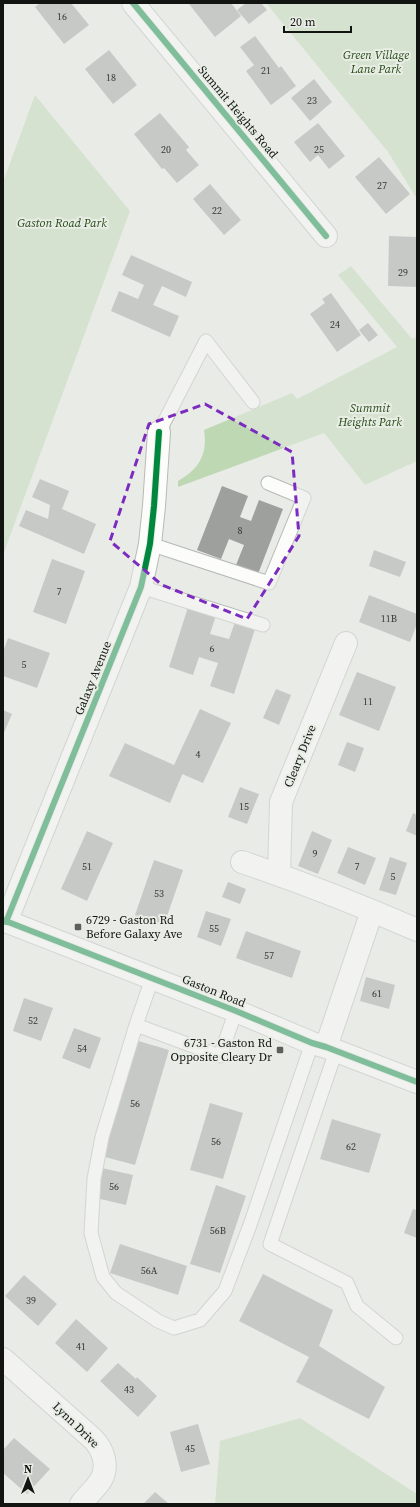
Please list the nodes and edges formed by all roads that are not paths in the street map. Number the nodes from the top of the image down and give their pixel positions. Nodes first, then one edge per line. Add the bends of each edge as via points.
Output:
1 (133, 3) edge
2 (326, 236) dead end
3 (253, 402) dead end
4 (159, 432) joint
5 (268, 483) dead end
6 (150, 544) junction
7 (141, 587) junction
8 (263, 625) dead end
9 (346, 643) dead end
10 (242, 862) dead end
11 (279, 874) junction
12 (372, 911) junction
13 (5, 921) edge
14 (417, 930) edge
15 (152, 979) junction
16 (236, 1012) junction
17 (136, 1025) junction
18 (324, 1047) junction
19 (417, 1082) edge
20 (396, 1338) dead end
21 (3, 1359) edge
22 (81, 1504) edge

1 - 2 street, Summit Heights Road
3 - 4 lane via 206,341
4 - 6 street, Galaxy Avenue
5 - 6 lane via 304,498 269,583
6 - 7 street, Galaxy Avenue
7 - 8 lane
7 - 13 street, Galaxy Avenue
9 - 11 street, Cleary Drive via 281,802
10 - 11 street
11 - 12 street
12 - 14 street
12 - 18 street
13 - 15 street, Gaston Road
15 - 16 street, Gaston Road
15 - 17 lane
16 - 17 lane via 220,1056
16 - 18 street, Gaston Road
17 - 18 lane via 102,1137 94,1179 91,1233 103,1277 116,1292 158,1321 174,1328 200,1320 225,1291
18 - 19 street, Gaston Road
18 - 20 lane via 270,1244 347,1283 357,1306
21 - 22 street, Lynn Drive via 101,1449 104,1460 102,1479

